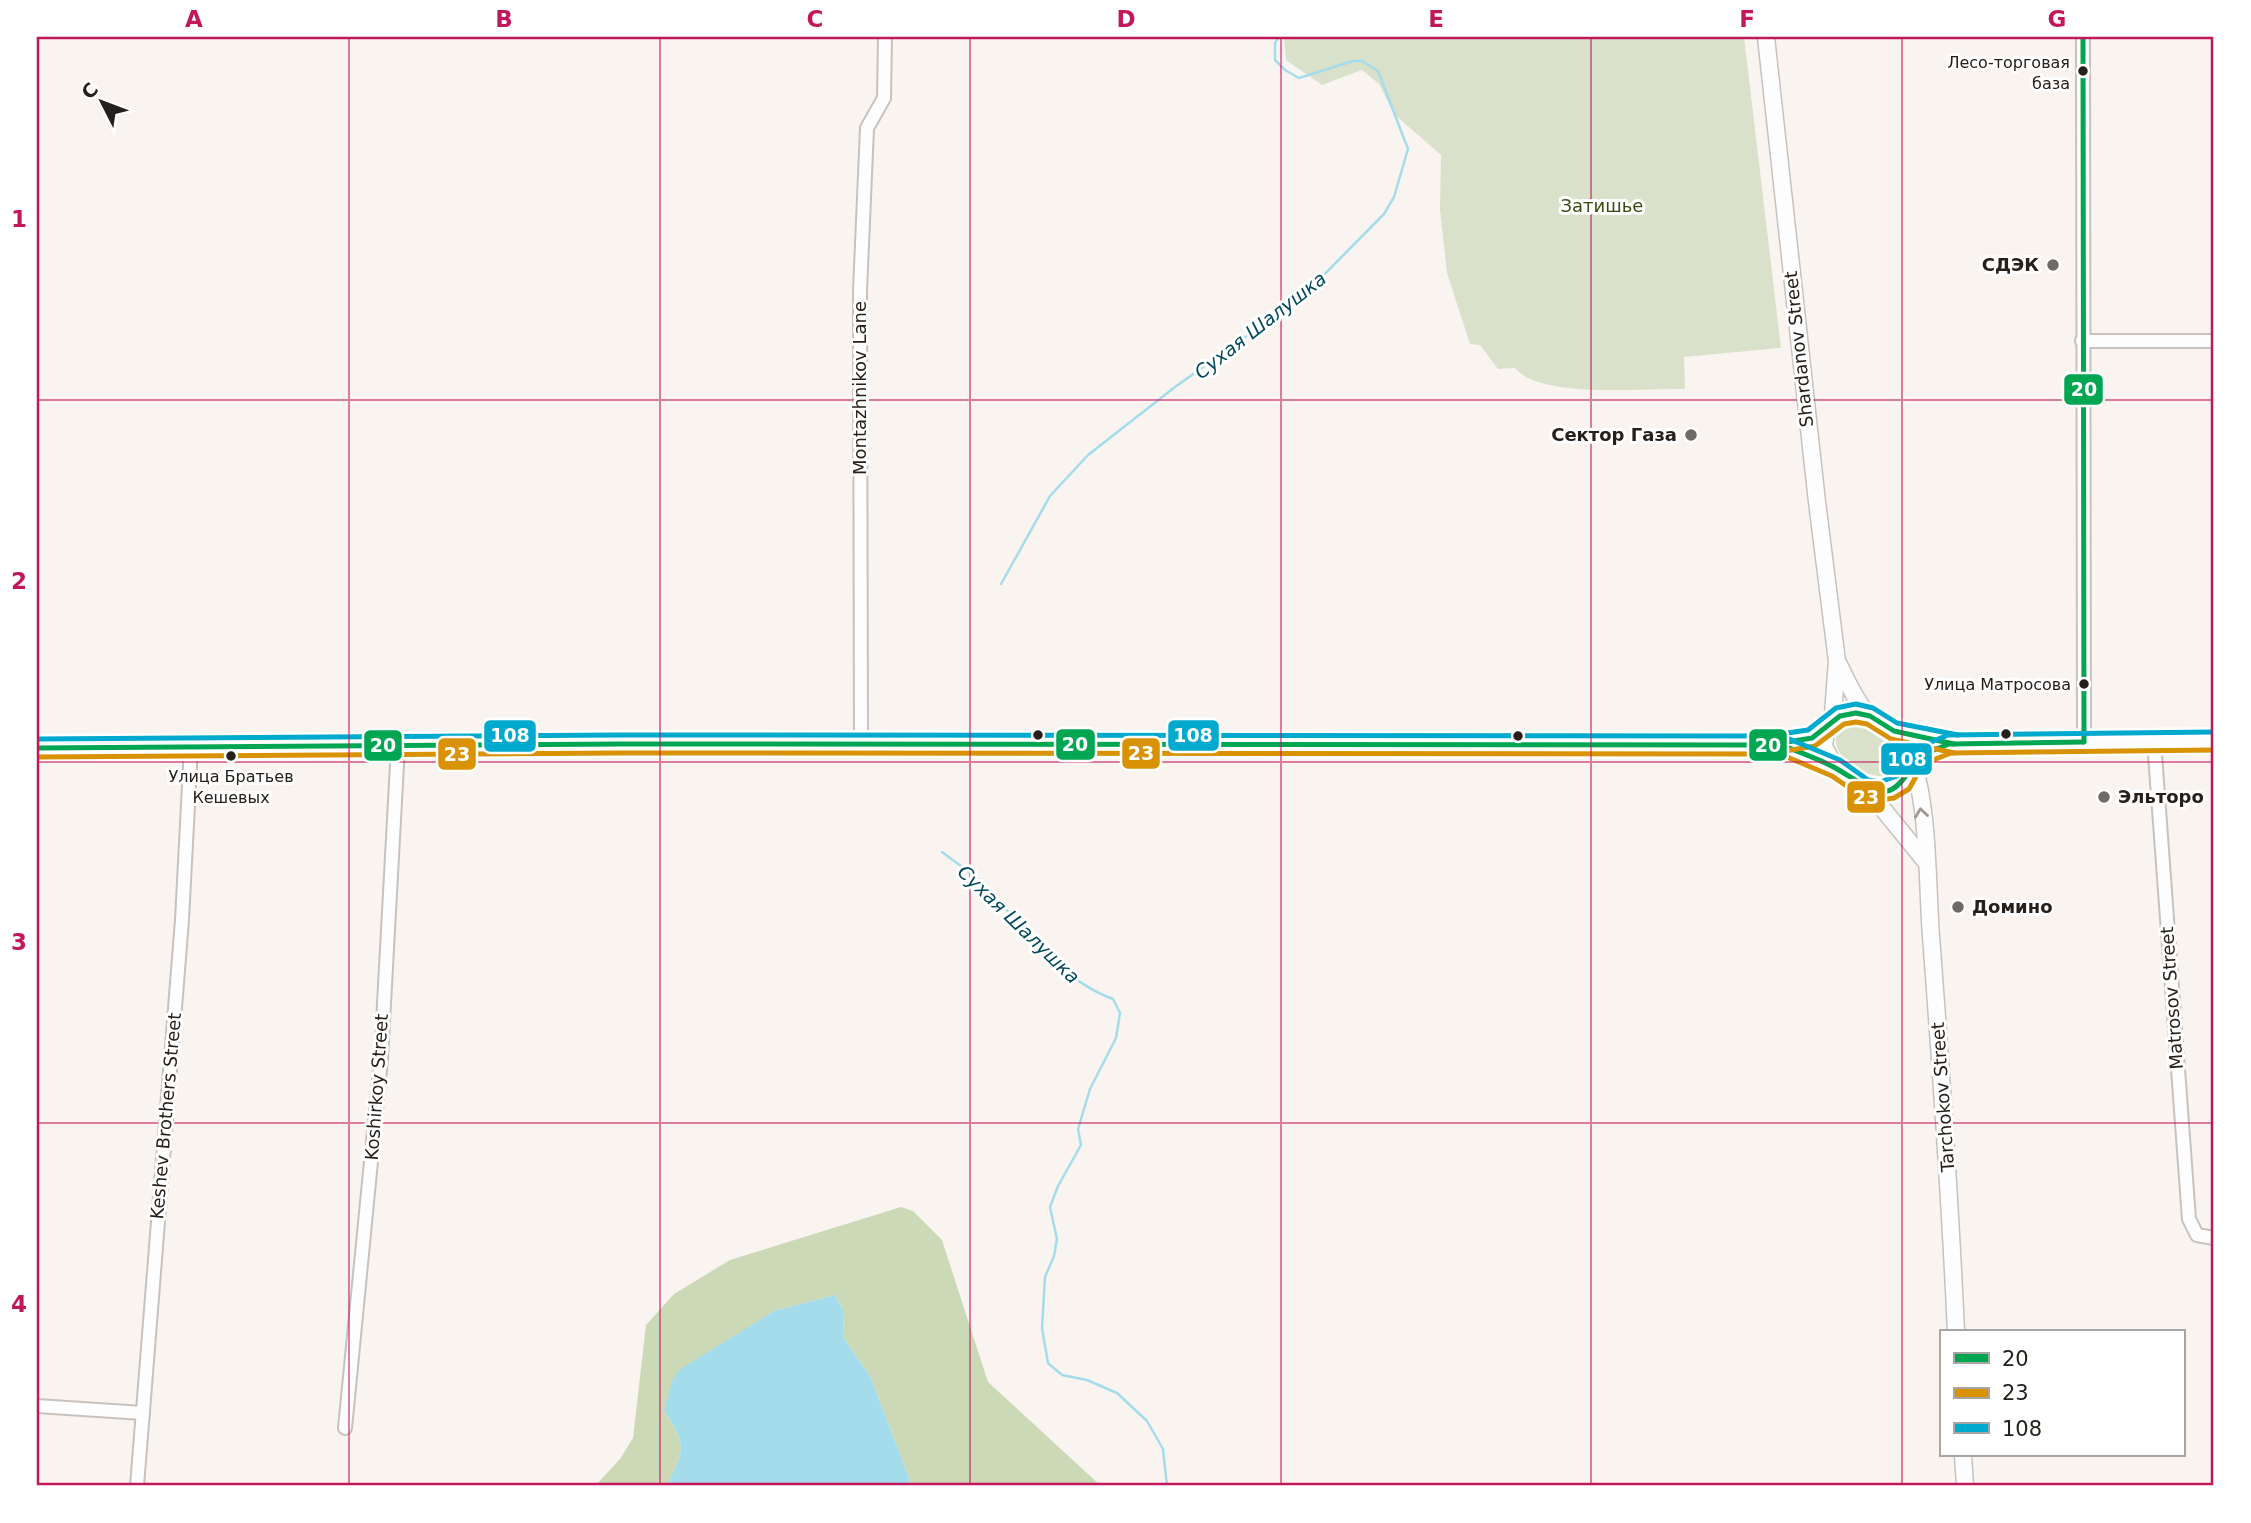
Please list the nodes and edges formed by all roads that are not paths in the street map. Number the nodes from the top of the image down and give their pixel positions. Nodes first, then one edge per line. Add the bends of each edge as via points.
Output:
1 (885, 37) edge
2 (1766, 37) edge
3 (2083, 37) edge
4 (2082, 341) junction
5 (2214, 341) edge
6 (1837, 660) junction
7 (1870, 716) junction
8 (1828, 726) junction
9 (1894, 731) junction
10 (2154, 741) junction
11 (2214, 741) edge
12 (2084, 742) junction
13 (1949, 744) junction
14 (861, 745) junction
15 (1782, 745) junction
16 (398, 746) junction
17 (191, 747) junction
18 (37, 748) edge
19 (1913, 762) junction
20 (1836, 768) junction
21 (1864, 788) junction
22 (1926, 862) junction
23 (2214, 1238) edge
24 (1956, 1330) edge
25 (37, 1406) edge
26 (142, 1413) junction
27 (345, 1428) dead end
28 (1963, 1456) edge
29 (136, 1486) edge
30 (1965, 1486) edge

1 - 14 street, Montazhnikov Lane via 884,98 867,128 860,291
2 - 6 main road, Shardanov Street
3 - 4 street
4 - 5 street
4 - 12 street
6 - 7 main road via 1858,703
6 - 8 main road
7 - 8 main road via 1847,714
7 - 9 main road
8 - 15 street via 1812,738
8 - 20 main road via 1824,747
9 - 13 street
9 - 19 main road
10 - 11 street
10 - 12 street
10 - 23 street, Matrosov Street via 2189,1219 2197,1235
12 - 13 street
13 - 19 street
14 - 15 street
14 - 16 street
15 - 20 street
16 - 17 street
16 - 27 street, Koshirkoy Street via 381,1059
17 - 18 street
17 - 26 street, Keshev Brothers Street via 182,920
19 - 21 main road via 1898,787
22 -> 19 main road, Tarchokov Street
20 - 21 main road
21 - 22 main road
22 - 24 main road, Tarchokov Street
25 - 26 street
26 - 29 street, Keshev Brothers Street
28 - 30 main road

